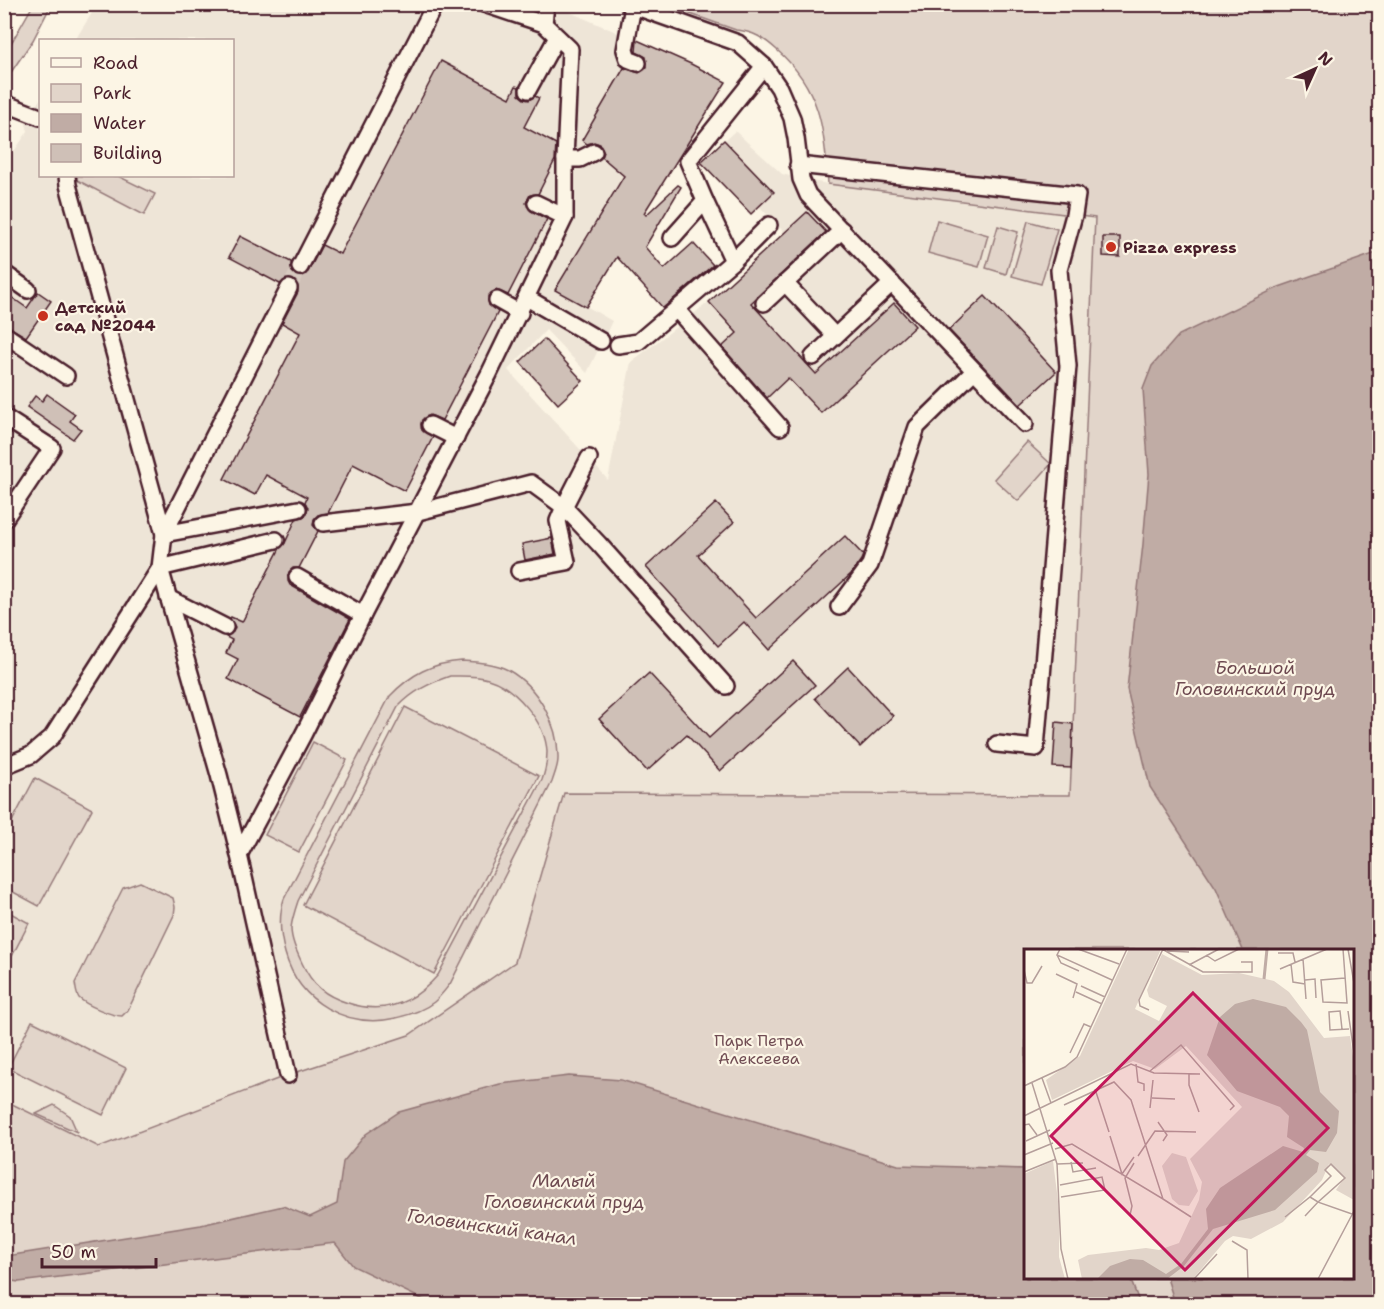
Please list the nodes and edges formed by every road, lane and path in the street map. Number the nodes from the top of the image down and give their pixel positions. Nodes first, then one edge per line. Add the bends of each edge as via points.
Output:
1 (435, 4) edge
2 (484, 4) edge
3 (546, 4) edge
4 (631, 5) edge
5 (544, 24) junction
6 (557, 37) junction
7 (629, 60) dead end
8 (764, 66) junction
9 (528, 90) dead end
10 (4, 103) edge
11 (39, 117) edge
12 (594, 152) dead end
13 (565, 159) junction
14 (799, 172) junction
15 (67, 177) edge
16 (705, 201) junction
17 (536, 202) dead end
18 (565, 217) junction
19 (769, 225) dead end
20 (842, 230) junction
21 (672, 238) dead end
22 (733, 261) junction
23 (300, 267) tunnel mouth
24 (4, 273) edge
25 (785, 283) junction
26 (892, 283) junction
27 (289, 288) tunnel mouth
28 (28, 290) dead end
29 (527, 298) junction
30 (497, 300) dead end
31 (764, 303) dead end
32 (676, 310) junction
33 (520, 313) junction
34 (4, 334) edge
35 (836, 336) junction
36 (601, 341) dead end
37 (618, 345) dead end
38 (813, 357) dead end
39 (974, 371) junction
40 (66, 376) dead end
41 (4, 417) edge
42 (1025, 424) dead end
43 (429, 426) dead end
44 (780, 427) dead end
45 (456, 438) junction
46 (589, 458) dead end
47 (564, 507) junction
48 (298, 509) dead end
49 (418, 512) junction
50 (4, 520) edge
51 (323, 523) dead end
52 (164, 534) junction
53 (276, 540) dead end
54 (160, 568) junction
55 (519, 571) dead end
56 (297, 577) dead end
57 (168, 598) junction
58 (839, 608) dead end
59 (363, 615) junction
60 (225, 627) dead end
61 (726, 686) dead end
62 (997, 744) dead end
63 (4, 766) edge
64 (239, 855) junction
65 (288, 1075) dead end

1 - 23 lane
2 - 5 lane
3 - 5 lane
4 - 7 lane via 626,50
4 - 8 lane via 738,43
5 - 6 lane
6 - 9 lane
6 - 13 lane via 570,49
8 - 14 lane via 792,118
8 - 16 lane via 688,161
10 - 11 lane
12 - 13 lane via 580,159
13 - 18 lane
14 - 20 lane via 808,195
14 - 62 lane via 1077,195 1059,270 1068,366 1036,748
15 - 52 lane
16 - 21 lane
16 - 22 lane
17 - 18 lane
18 - 29 lane
19 - 22 lane
20 - 25 lane
20 - 26 lane
22 - 32 lane
24 - 28 lane
25 - 31 lane
25 - 35 lane
26 - 35 lane
26 - 39 lane
27 - 52 lane
29 - 33 lane
29 - 36 lane
30 - 33 lane
32 - 37 lane via 638,342
32 - 44 lane
33 - 45 lane
34 - 40 lane
35 - 38 lane
39 - 42 lane
39 - 58 lane via 916,427 870,565
41 - 50 lane via 52,448
43 - 45 lane
45 - 49 lane
46 - 47 lane
47 - 49 lane via 531,483
47 - 55 lane via 558,521 567,562
47 - 61 lane
48 - 52 lane
49 - 51 lane
49 - 59 lane
52 - 54 lane
53 - 54 lane
54 - 57 lane
54 - 63 lane via 52,737 31,755
56 - 59 lane
57 - 60 lane
57 - 64 lane
59 - 64 lane
64 - 65 lane

